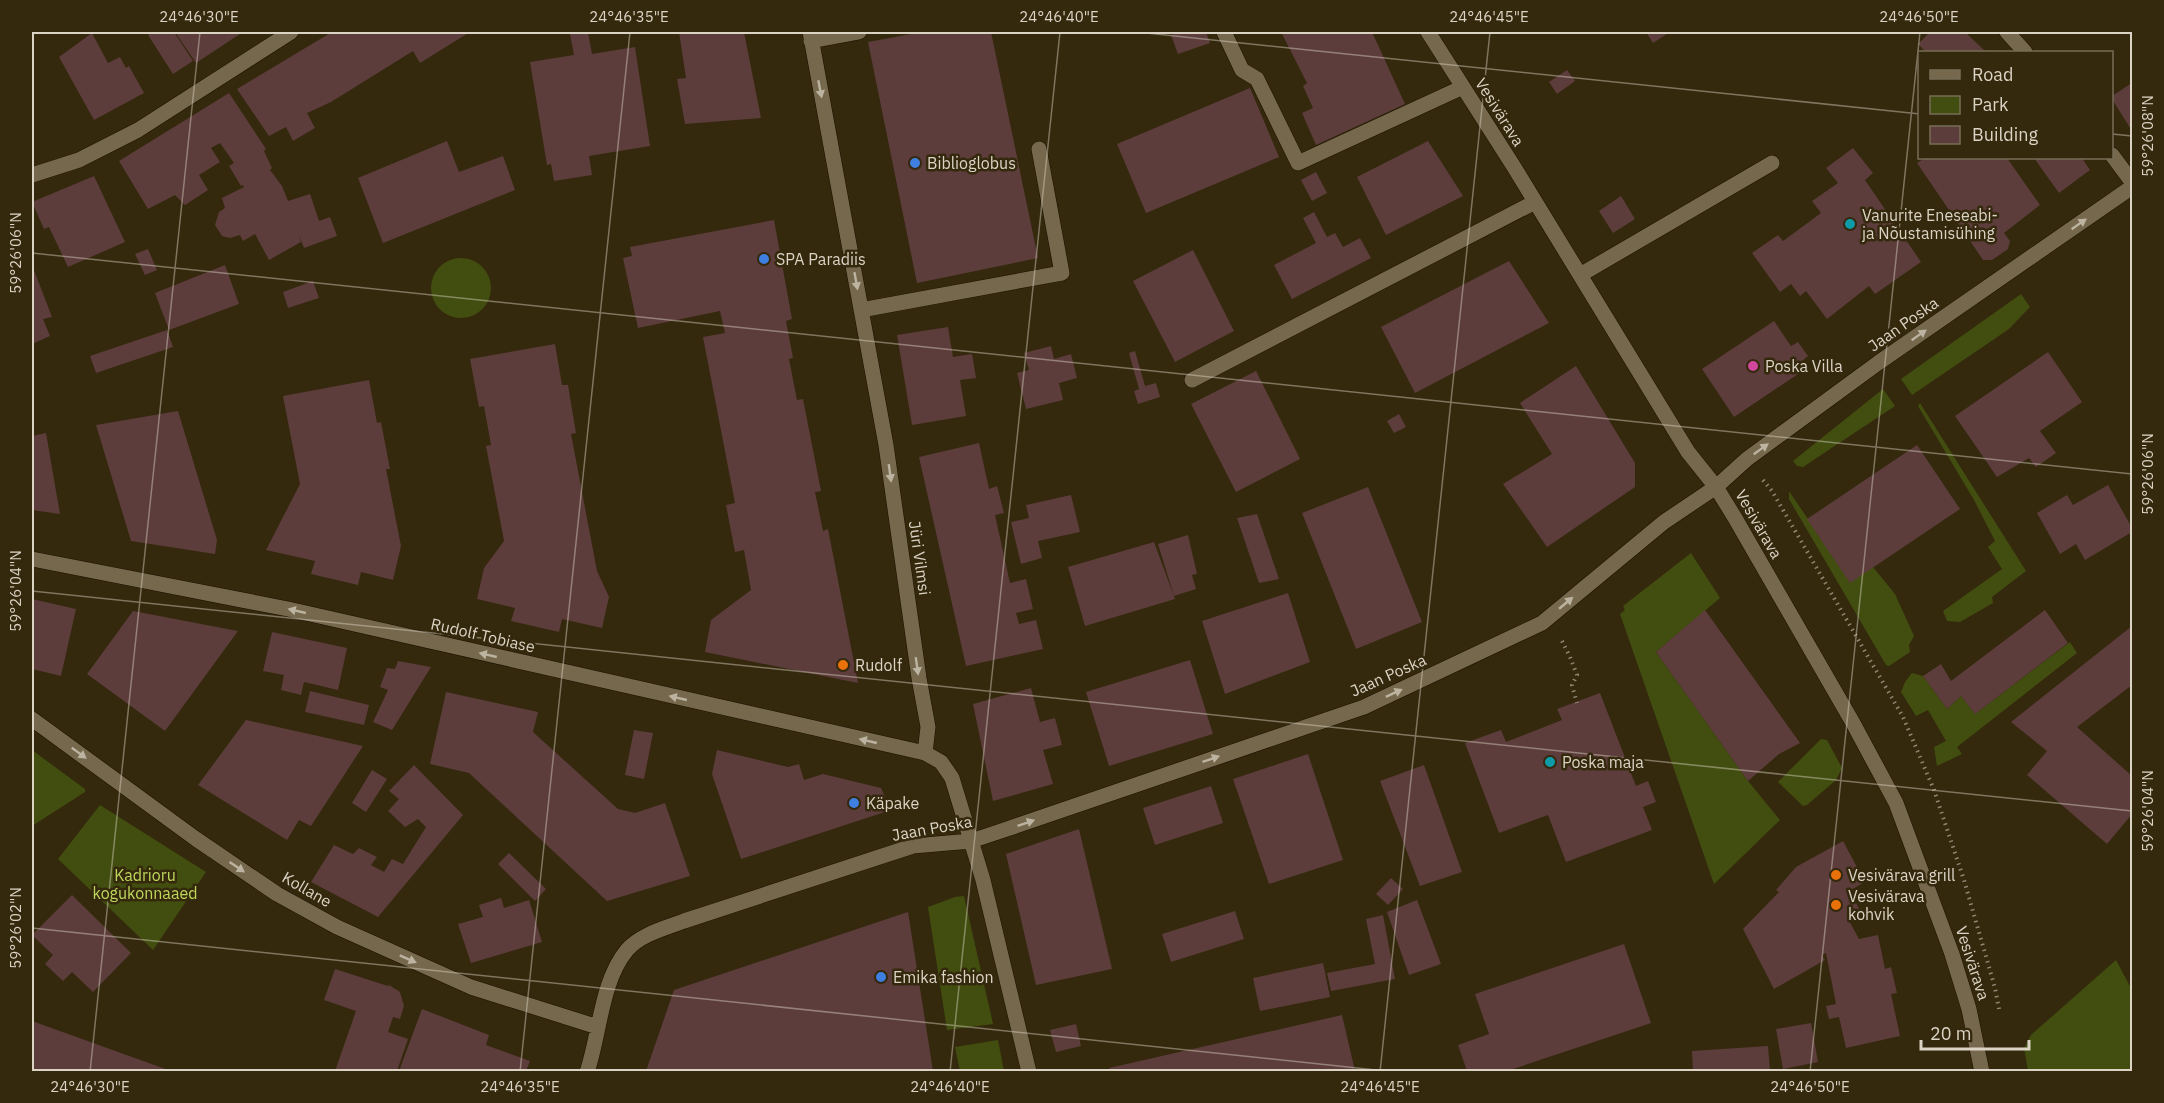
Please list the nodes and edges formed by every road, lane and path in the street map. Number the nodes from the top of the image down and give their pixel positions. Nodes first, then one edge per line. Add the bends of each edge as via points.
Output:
1 (291, 32) edge
2 (859, 32) edge
3 (1224, 32) edge
4 (1428, 32) edge
5 (2007, 32) edge
6 (810, 36) edge
7 (2024, 51) edge
8 (1463, 87) junction
9 (1039, 149) dead end
10 (2113, 156) edge
11 (1772, 163) dead end
12 (32, 175) edge
13 (2133, 185) edge
14 (1535, 202) junction
15 (1580, 275) junction
16 (861, 310) junction
17 (1192, 380) dead end
18 (1760, 476) dead end
19 (1716, 487) junction
20 (32, 559) edge
21 (1562, 641) dead end
22 (1577, 704) dead end
23 (32, 719) edge
24 (925, 753) junction
25 (971, 841) junction
26 (2001, 1020) dead end
27 (598, 1027) junction
28 (587, 1071) edge
29 (1029, 1071) edge
30 (1982, 1071) edge

1 - 12 street via 138,130 79,160
2 - 6 street
3 - 8 street via 1242,70 1257,78 1298,163
4 - 8 street, Vesivärava
5 - 7 street
6 -> 16 street, Jüri Vilmsi
8 - 14 street, Vesivärava
9 - 16 street via 1062,273
10 - 13 street
11 - 15 street
19 -> 13 street, Jaan Poska via 1747,459 1878,363
14 - 15 street, Vesivärava
14 - 17 street
15 - 19 street, Vesivärava via 1688,452
16 -> 24 street, Jüri Vilmsi via 886,445 928,727
18 - 26 path via 1904,717 1964,880
25 -> 19 street, Jaan Poska via 1364,707 1542,623 1664,522
19 - 30 street, Vesivärava via 1854,723 1896,803 1952,954
24 -> 20 street, Rudolf Tobiase via 288,609
21 - 22 path via 1577,675 1572,685
23 -> 27 street, Kollane via 196,839 277,894 337,927 471,987
24 - 25 street via 941,762 952,778
25 - 27 street, Jaan Poska via 913,846 647,936 628,949 613,972
25 - 29 street
27 - 28 street, Jaan Poska

